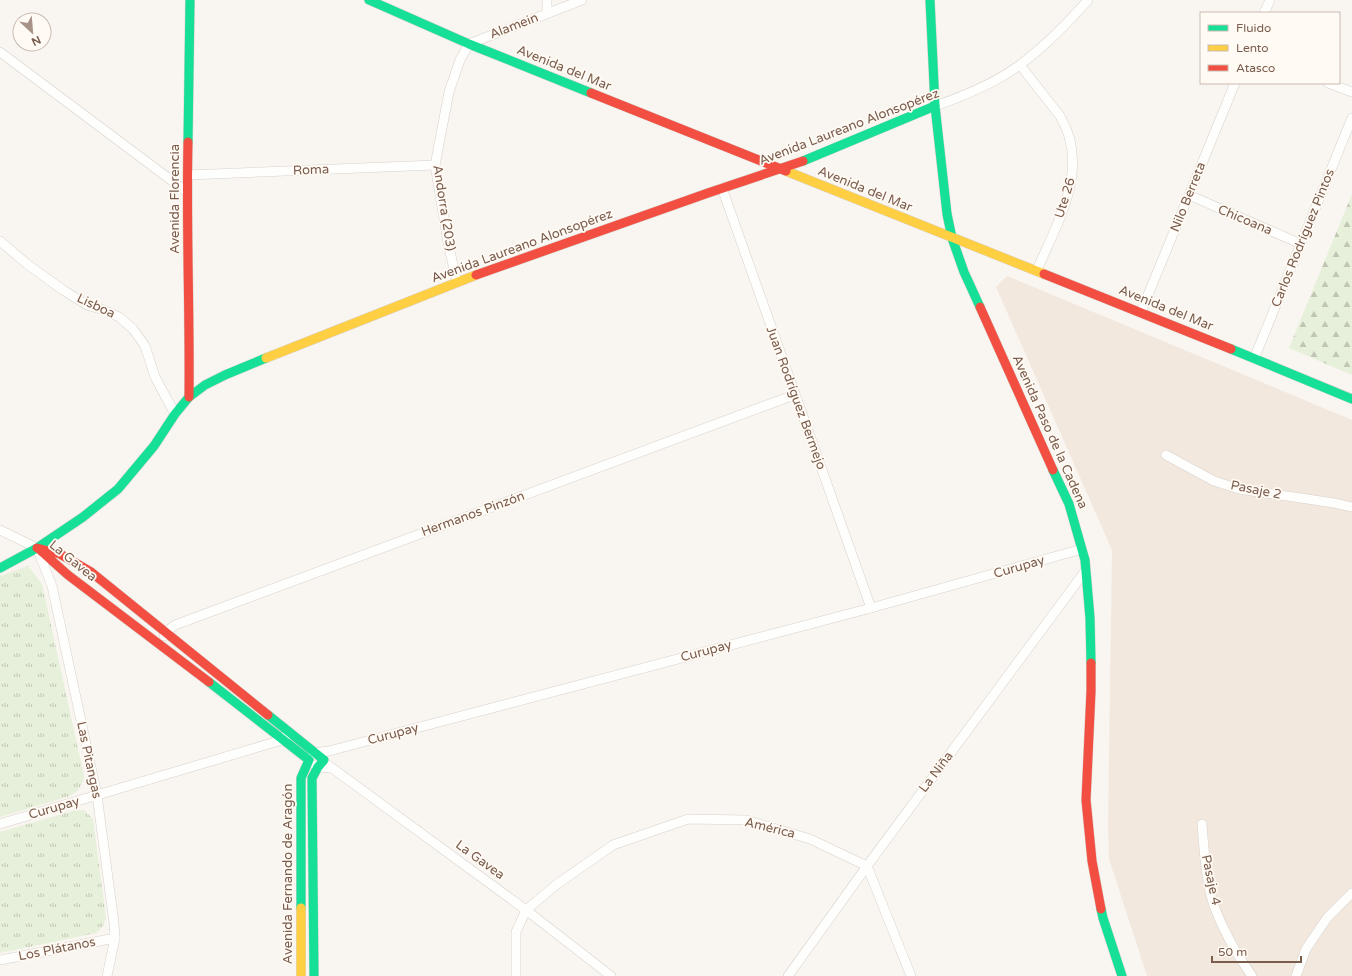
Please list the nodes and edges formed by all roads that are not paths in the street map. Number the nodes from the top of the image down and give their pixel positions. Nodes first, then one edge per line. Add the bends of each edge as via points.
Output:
1 (190, 0) edge
2 (372, 0) edge
3 (547, 0) edge
4 (582, 0) edge
5 (930, 0) edge
6 (1088, 0) edge
7 (1270, 0) edge
8 (1264, 12) edge
9 (547, 13) junction
10 (469, 44) junction
11 (0, 52) edge
12 (1020, 65) junction
13 (1235, 84) edge
14 (1331, 84) edge
15 (1352, 92) edge
16 (935, 106) junction
17 (1352, 118) edge
18 (435, 165) junction
19 (780, 169) junction
20 (188, 175) junction
21 (722, 188) junction
22 (187, 192) junction
23 (1189, 195) junction
24 (952, 238) junction
25 (0, 241) edge
26 (1301, 244) junction
27 (1037, 270) junction
28 (458, 282) junction
29 (1141, 312) junction
30 (1254, 359) junction
31 (794, 395) junction
32 (189, 397) junction
33 (1352, 399) edge
34 (175, 414) junction
35 (1166, 455) dead end
36 (1352, 507) edge
37 (0, 530) edge
38 (37, 548) junction
39 (1082, 549) junction
40 (0, 568) edge
41 (1086, 570) junction
42 (871, 608) junction
43 (166, 632) junction
44 (159, 643) junction
45 (289, 732) junction
46 (282, 740) junction
47 (329, 750) junction
48 (312, 756) junction
49 (321, 764) junction
50 (97, 795) junction
51 (0, 824) edge
52 (1202, 824) dead end
53 (867, 866) junction
54 (1352, 893) edge
55 (526, 910) junction
56 (114, 938) junction
57 (0, 960) edge
58 (107, 976) edge
59 (301, 976) edge
60 (314, 976) edge
61 (516, 976) edge
62 (611, 976) edge
63 (788, 976) edge
64 (911, 976) edge
65 (1122, 976) edge
66 (1252, 976) edge
67 (1296, 976) edge

1 - 20 street, Avenida Florencia
2 - 10 street, Avenida del Mar
3 - 9 street
4 - 9 street, Alamein
5 - 16 street, Avenida Paso de la Cadena
6 - 12 street, Avenida Laureano Alonsopérez
7 - 8 street
9 - 10 street, Alamein
10 - 18 street, Andorra (203) via 448,92
10 - 19 street, Avenida del Mar
11 - 22 street
12 - 16 street, Avenida Laureano Alonsopérez via 960,98
12 - 27 street, Ute 26 via 1065,125 1073,158 1072,181 1066,204
13 - 23 street, Nilo Berreta
14 - 15 street
16 - 19 street, Avenida Laureano Alonsopérez
16 - 24 street, Avenida Paso de la Cadena
17 - 26 street, Carlos Rodríguez Pintos
18 - 20 street, Roma
18 - 28 street, Andorra (203) via 448,243
19 - 21 street, Avenida Laureano Alonsopérez
19 - 24 street, Avenida del Mar
20 - 22 street, Avenida Florencia
21 - 28 street, Avenida Laureano Alonsopérez
21 - 31 street, Juan Rodríguez Bermejo
22 - 32 street, Avenida Florencia
23 - 26 street, Chicoana
23 - 29 street, Nilo Berreta
24 - 27 street, Avenida del Mar
24 - 39 street, Avenida Paso de la Cadena via 964,272 1069,504
25 - 34 street, Lisboa via 63,290 87,305 119,317 133,328 145,346 155,377
26 - 30 street, Carlos Rodríguez Pintos
27 - 29 street, Avenida del Mar
28 - 32 street, Avenida Laureano Alonsopérez via 226,375 205,385
29 - 30 street, Avenida del Mar
30 - 33 street, Avenida del Mar
31 - 42 street, Juan Rodríguez Bermejo
31 - 43 street, Hermanos Pinzón via 175,625
32 - 34 street, Avenida Laureano Alonsopérez
34 - 38 street, Avenida Laureano Alonsopérez via 154,446 118,489 83,517
35 - 36 street, Pasaje 2 via 1214,481 1239,488
37 - 38 street
38 - 40 street, Avenida Laureano Alonsopérez
38 - 43 street, La Gavea via 60,554 91,572
38 - 44 street, La Gavea via 68,575
38 - 50 street, Las Pitangas via 52,586
39 - 41 street, Avenida Paso de la Cadena
39 - 42 street, Curupay
41 - 53 street, La Niña
41 - 65 street, Avenida Paso de la Cadena via 1090,618 1091,691 1086,800 1092,861 1104,918
42 - 47 street, Curupay
43 - 44 street, Hermanos Pinzón
43 - 45 street, La Gavea
44 - 46 street, La Gavea
45 - 46 street
45 - 48 street, La Gavea
46 - 48 street, La Gavea
46 - 50 street, Curupay
47 - 48 street, Curupay
47 - 49 street
48 - 49 street, La Gavea
48 - 59 street, Avenida Fernando de Aragón via 301,778
49 - 55 street, La Gavea via 331,768
49 - 60 street, Avenida Fernando de Aragón via 312,778
50 - 51 street, Curupay
50 - 56 street, Las Pitangas via 112,904
52 - 66 street, Pasaje 4 via 1207,873 1214,905 1242,962
53 - 55 street, América via 810,839 746,820 688,819 612,845
53 - 63 street, La Niña
53 - 64 street
54 - 67 street via 1326,918 1306,949
55 - 61 street via 516,932
55 - 62 street, La Gavea
56 - 57 street, Los Plátanos
56 - 58 street, Las Pitangas

